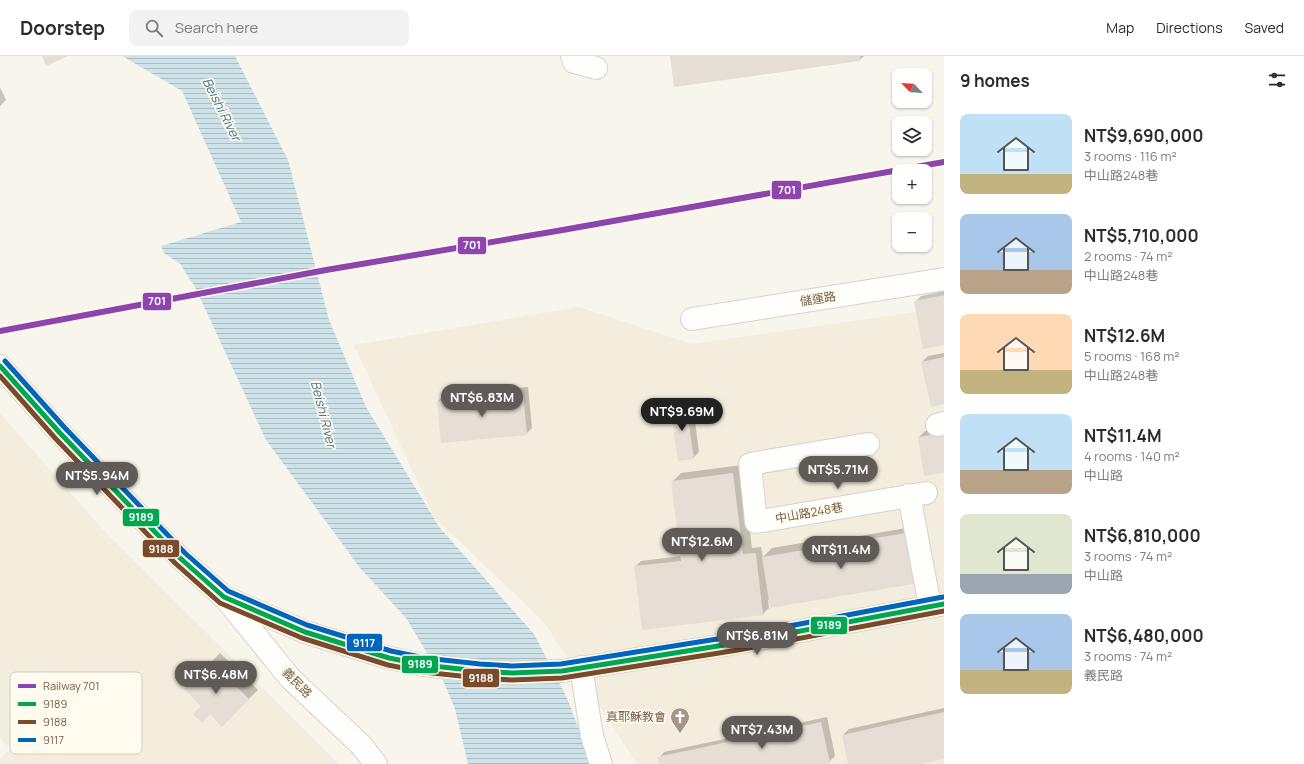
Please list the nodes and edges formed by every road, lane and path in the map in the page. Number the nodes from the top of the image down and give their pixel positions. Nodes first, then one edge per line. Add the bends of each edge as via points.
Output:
1 (572, 56) edge
2 (596, 68) dead end
3 (944, 279) edge
4 (692, 319) dead end
5 (0, 366) edge
6 (868, 444) dead end
7 (224, 597) junction
8 (937, 605) edge
9 (572, 669) junction
10 (376, 764) edge
11 (601, 764) edge

1 - 2 street via 574,62
3 - 4 street, 儲運路
5 - 7 street via 60,433 180,558
6 - 8 street, 中山路248巷 via 750,464 756,522 917,494
7 - 9 street via 305,632 389,658 424,665 512,673
7 - 10 street, 義民路 via 290,678 361,745
8 - 9 street
9 - 11 street

